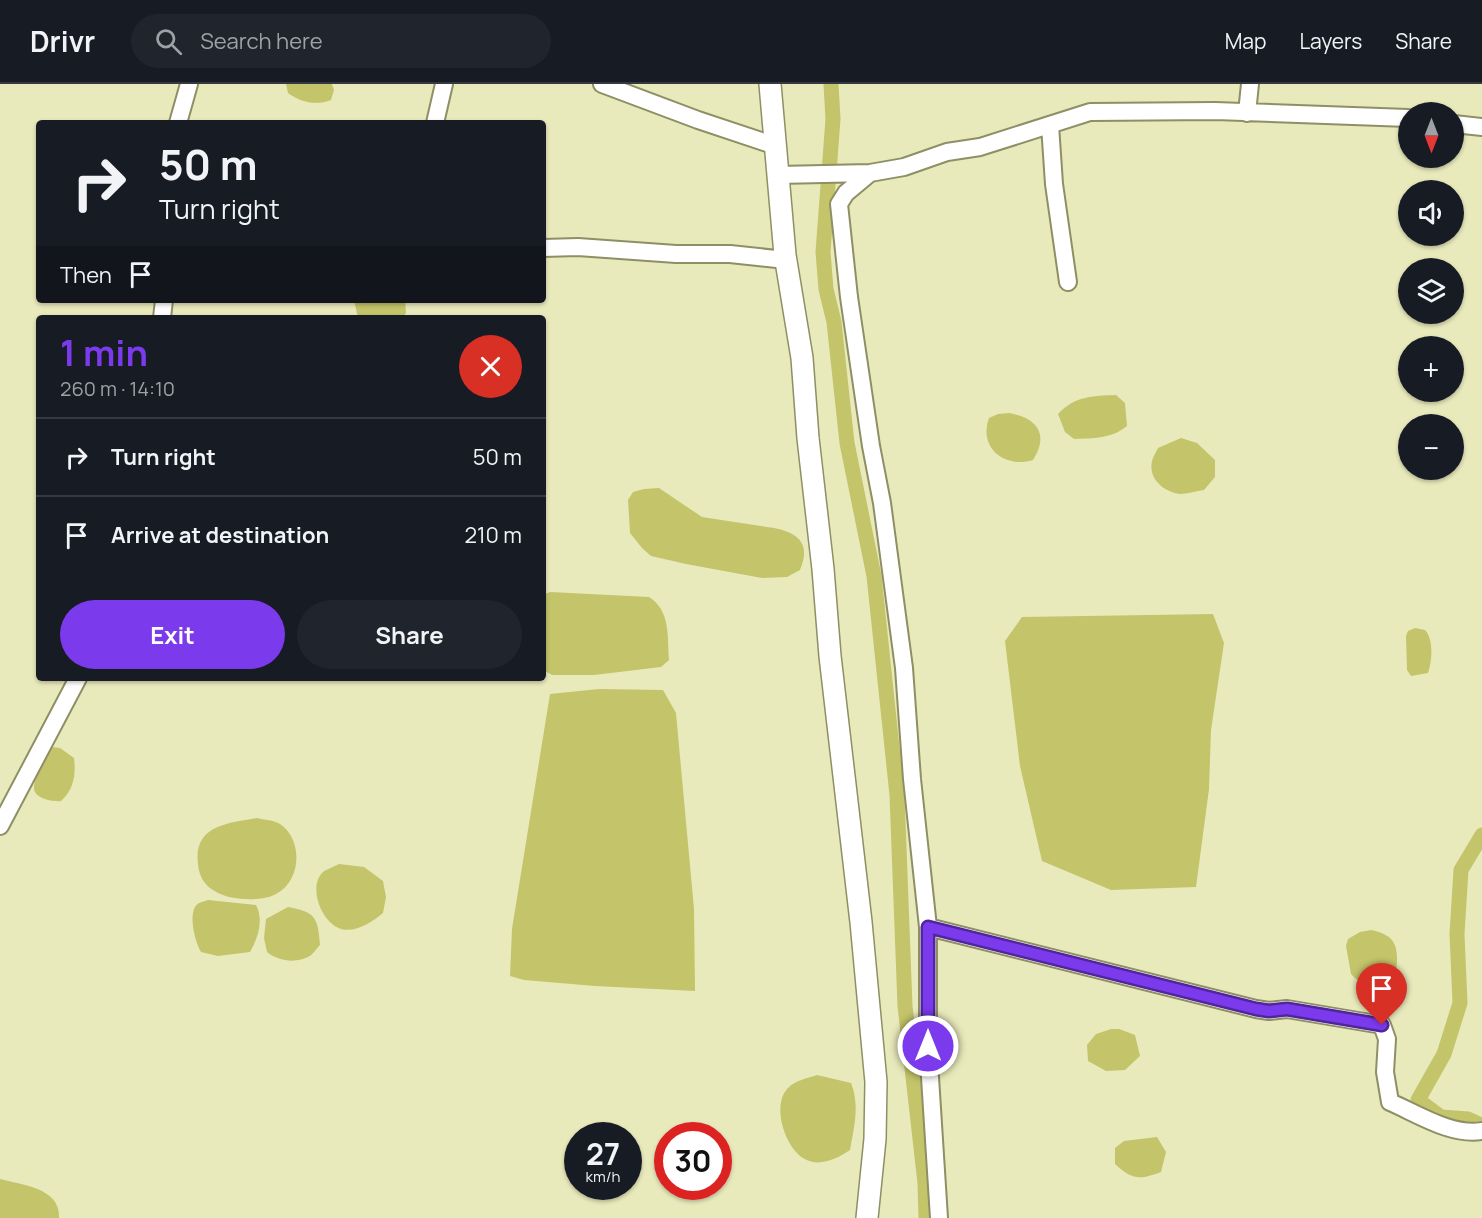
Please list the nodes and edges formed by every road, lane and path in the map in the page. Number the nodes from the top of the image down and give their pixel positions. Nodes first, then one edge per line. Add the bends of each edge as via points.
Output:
1 (189, 84) edge
2 (444, 84) edge
3 (602, 84) edge
4 (770, 84) edge
5 (1250, 84) edge
6 (1247, 113) junction
7 (1398, 118) edge
8 (179, 120) edge
9 (436, 120) edge
10 (1050, 125) junction
11 (1464, 125) edge
12 (1482, 127) edge
13 (776, 146) junction
14 (870, 173) junction
15 (778, 175) junction
16 (546, 248) edge
17 (786, 260) junction
18 (1068, 282) dead end
19 (76, 681) edge
20 (0, 826) edge
21 (928, 927) junction
22 (1482, 1131) edge
23 (867, 1218) edge
24 (939, 1218) edge

1 - 8 street
2 - 9 street
3 - 13 street
4 - 13 street
5 - 6 street
6 - 7 street
6 - 10 street via 1090,112
10 - 14 street via 980,147
10 - 18 street
11 - 12 street
13 - 15 street
14 - 15 street
14 - 21 street via 839,204 851,309 894,584
15 - 17 street
16 - 17 street via 730,254
17 - 23 street via 802,358 876,1082
19 - 20 street
21 - 22 street via 1256,1009 1287,1009 1382,1025 1387,1040 1385,1072 1390,1102 1447,1127 1469,1133
21 - 24 street via 928,1046

